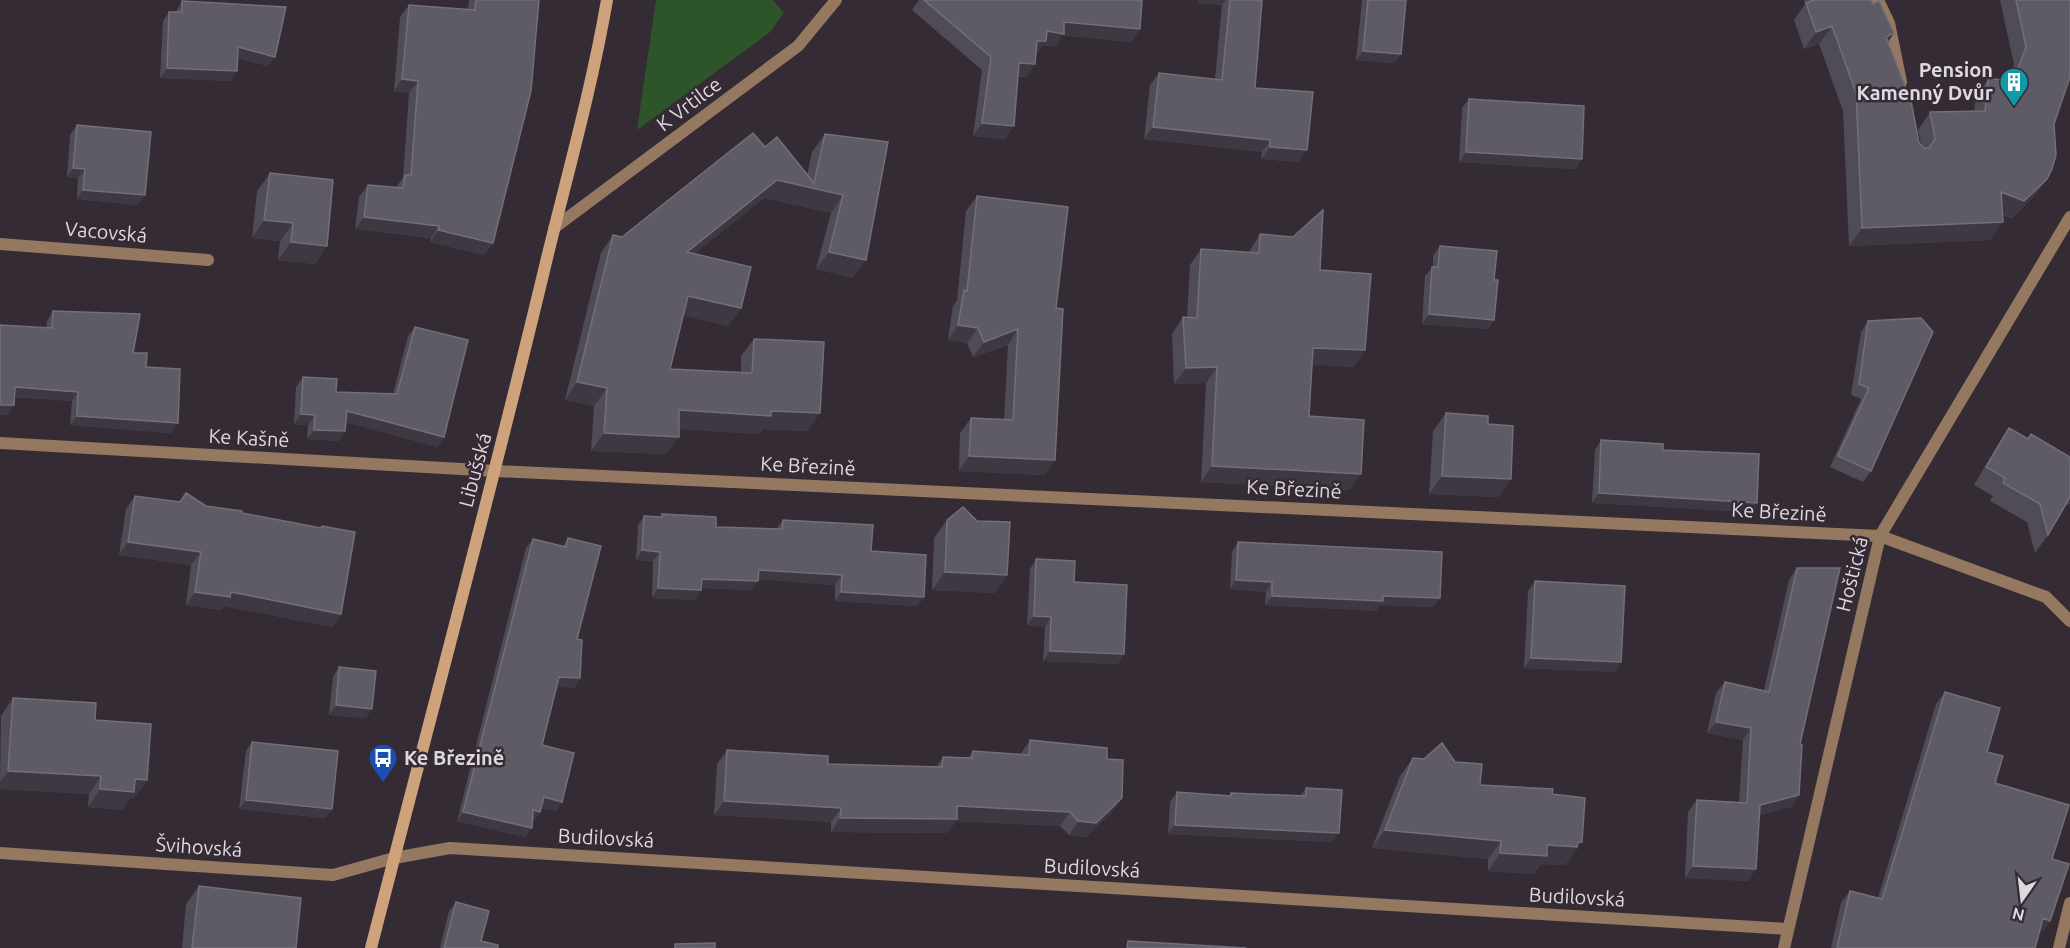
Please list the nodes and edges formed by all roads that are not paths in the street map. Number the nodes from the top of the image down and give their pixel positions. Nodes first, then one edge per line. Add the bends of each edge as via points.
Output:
1 (607, 0) edge
2 (836, 0) edge
3 (1878, 0) edge
4 (1902, 91) edge
5 (2070, 217) edge
6 (554, 228) junction
7 (0, 244) edge
8 (208, 260) dead end
9 (0, 443) edge
10 (496, 471) junction
11 (1880, 536) junction
12 (2070, 621) edge
13 (0, 853) edge
14 (394, 858) junction
15 (2070, 903) edge
16 (1787, 929) junction
17 (371, 948) edge
18 (1784, 948) edge
19 (2059, 948) edge

1 - 6 street, Libušská via 594,75
2 - 6 street, K Vrtilce via 798,46
3 - 4 street via 1889,23
5 - 11 street, Hoštická
6 - 10 street, Libušská
7 - 8 street, Vacovská
9 - 10 street, Ke Kašně
10 - 11 street, Ke Březině
10 - 14 street, Libušská
11 - 12 street, Ke Březině via 2046,597
11 - 16 street, Hoštická
13 - 14 street, Švihovská via 333,875
14 - 16 street, Budilovská via 450,848
14 - 17 street, Libušská
15 - 19 street
16 - 18 street, Hoštická

